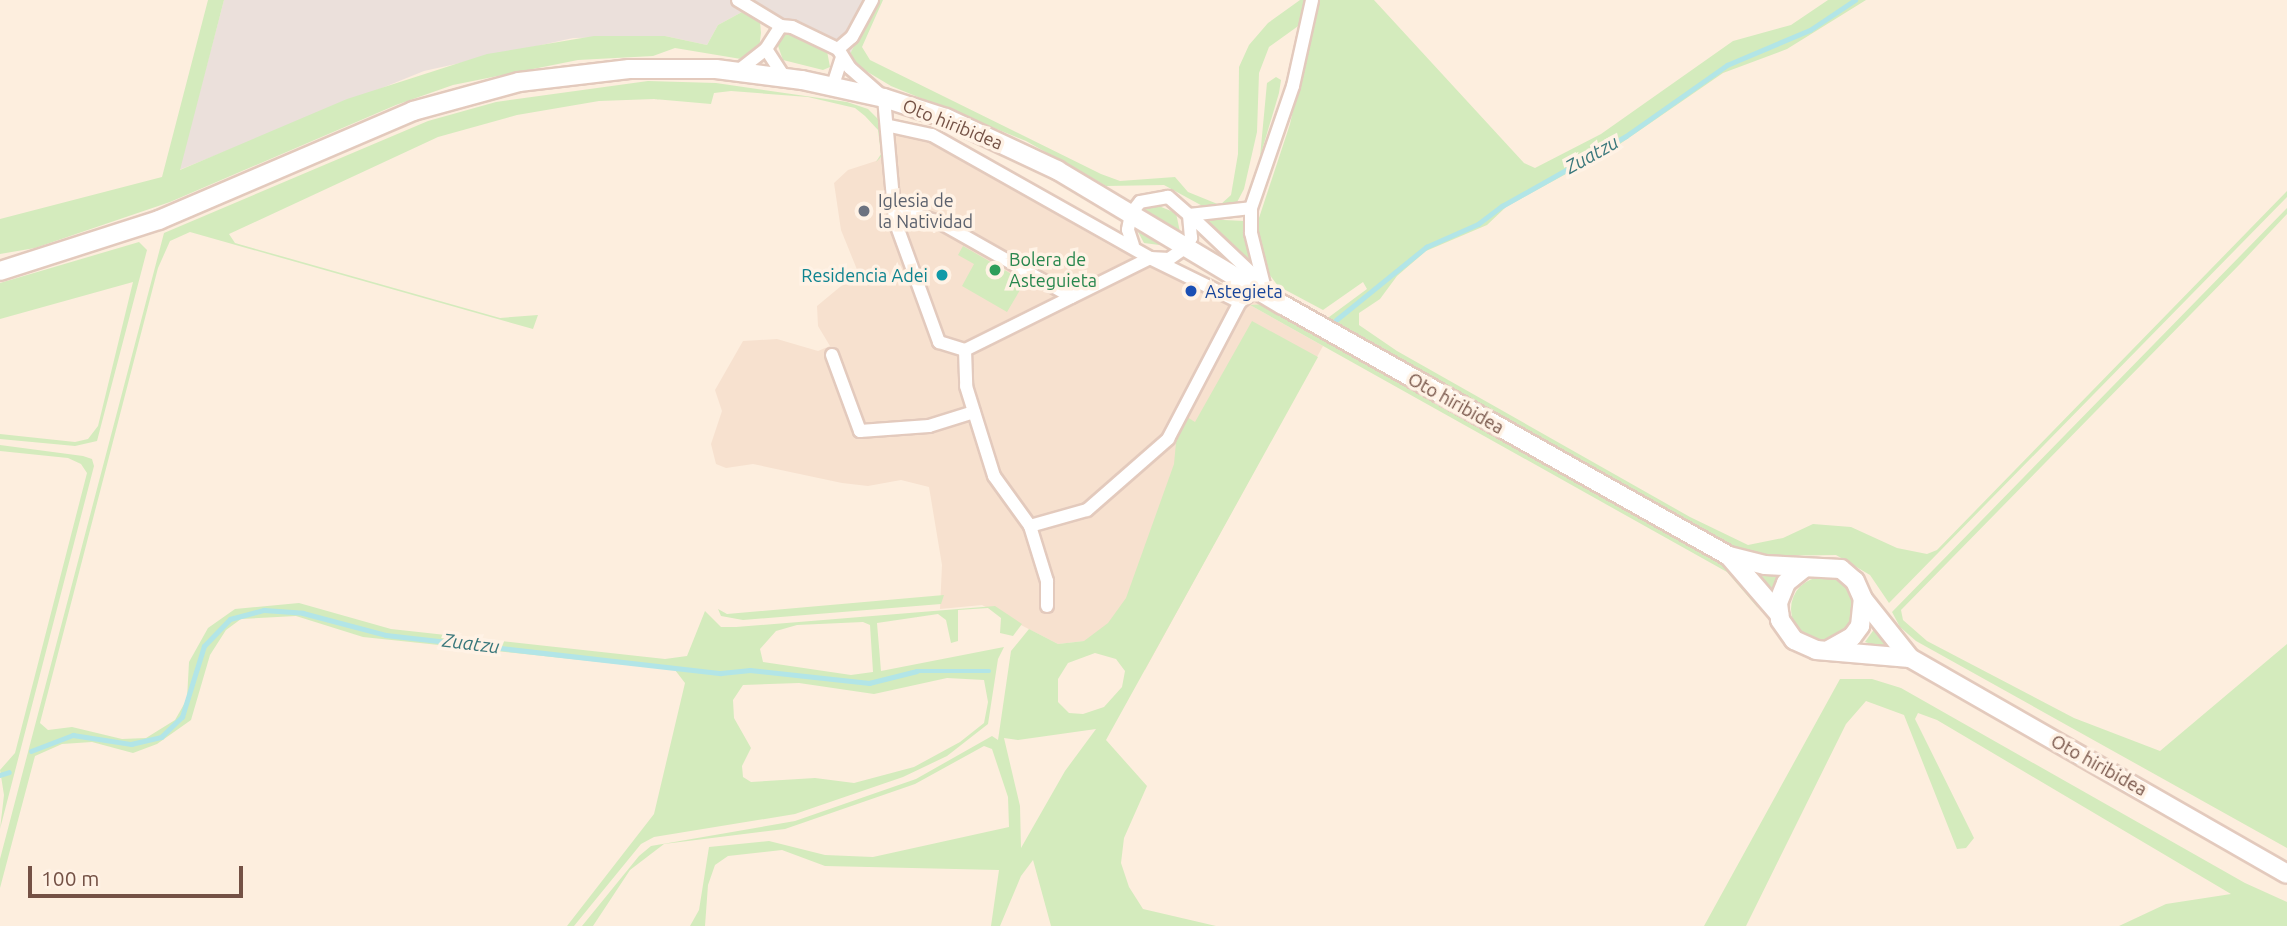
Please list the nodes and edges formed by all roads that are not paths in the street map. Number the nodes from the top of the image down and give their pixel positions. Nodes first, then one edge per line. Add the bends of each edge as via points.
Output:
1 (738, 0) edge
2 (872, 0) edge
3 (1312, 0) edge
4 (781, 26) junction
5 (766, 49) junction
6 (840, 53) junction
7 (738, 71) junction
8 (785, 77) junction
9 (833, 85) junction
10 (884, 98) junction
11 (890, 126) junction
12 (894, 207) junction
13 (1251, 208) junction
14 (1131, 214) junction
15 (1189, 215) junction
16 (1133, 245) junction
17 (1185, 248) junction
18 (61, 254) junction
19 (1150, 258) junction
20 (0, 262) edge
21 (0, 271) edge
22 (1260, 287) junction
23 (1072, 297) junction
24 (1240, 302) junction
25 (965, 350) junction
26 (832, 355) dead end
27 (974, 412) junction
28 (1030, 526) junction
29 (1728, 556) junction
30 (1803, 569) junction
31 (1863, 599) junction
32 (1047, 606) dead end
33 (1779, 614) junction
34 (1828, 650) junction
35 (1910, 658) junction
36 (2287, 874) edge

1 - 4 street
2 - 6 street
3 - 13 street via 1293,86
4 - 5 street
4 - 6 street
5 - 7 street
5 - 8 street
6 - 9 street
6 - 10 street
7 - 8 street, Oto hiribidea
7 - 18 street, Oto hiribidea via 629,69 532,80 470,94 362,131 159,220
8 - 9 street, Oto hiribidea
9 - 10 street, Oto hiribidea
10 - 11 street
10 - 14 street, Oto hiribidea via 946,118 1026,155
11 - 12 street
11 - 16 street, Oto hiribidea via 932,135
12 - 23 street via 941,223
12 - 25 street via 939,342
13 - 15 street
13 - 22 street
14 - 15 street via 1140,202 1160,197 1181,203
14 - 16 street via 1128,230
14 - 17 street, Oto hiribidea
15 - 17 street via 1192,226
15 - 22 street
16 - 19 street, Oto hiribidea
17 - 19 street via 1169,259
17 - 22 street, Oto hiribidea
18 - 20 street
18 - 21 street
19 - 23 street
19 - 24 street, Oto hiribidea
22 - 24 street
22 - 29 street, Oto hiribidea via 1283,305
23 - 25 street
24 - 28 street via 1168,439 1087,510
25 - 27 street via 966,386
26 - 27 street via 860,431 929,426
27 - 28 street via 994,476
28 - 32 street via 1047,581
29 - 30 street, Oto hiribidea
29 - 33 street, Oto hiribidea
30 - 31 street, Oto hiribidea via 1822,565 1840,569 1855,582
30 - 33 street via 1786,583
31 - 34 street via 1864,613 1852,637
31 - 35 street, Oto hiribidea
33 - 34 street, Oto hiribidea via 1794,640
34 - 35 street, Oto hiribidea
35 - 36 street, Oto hiribidea

